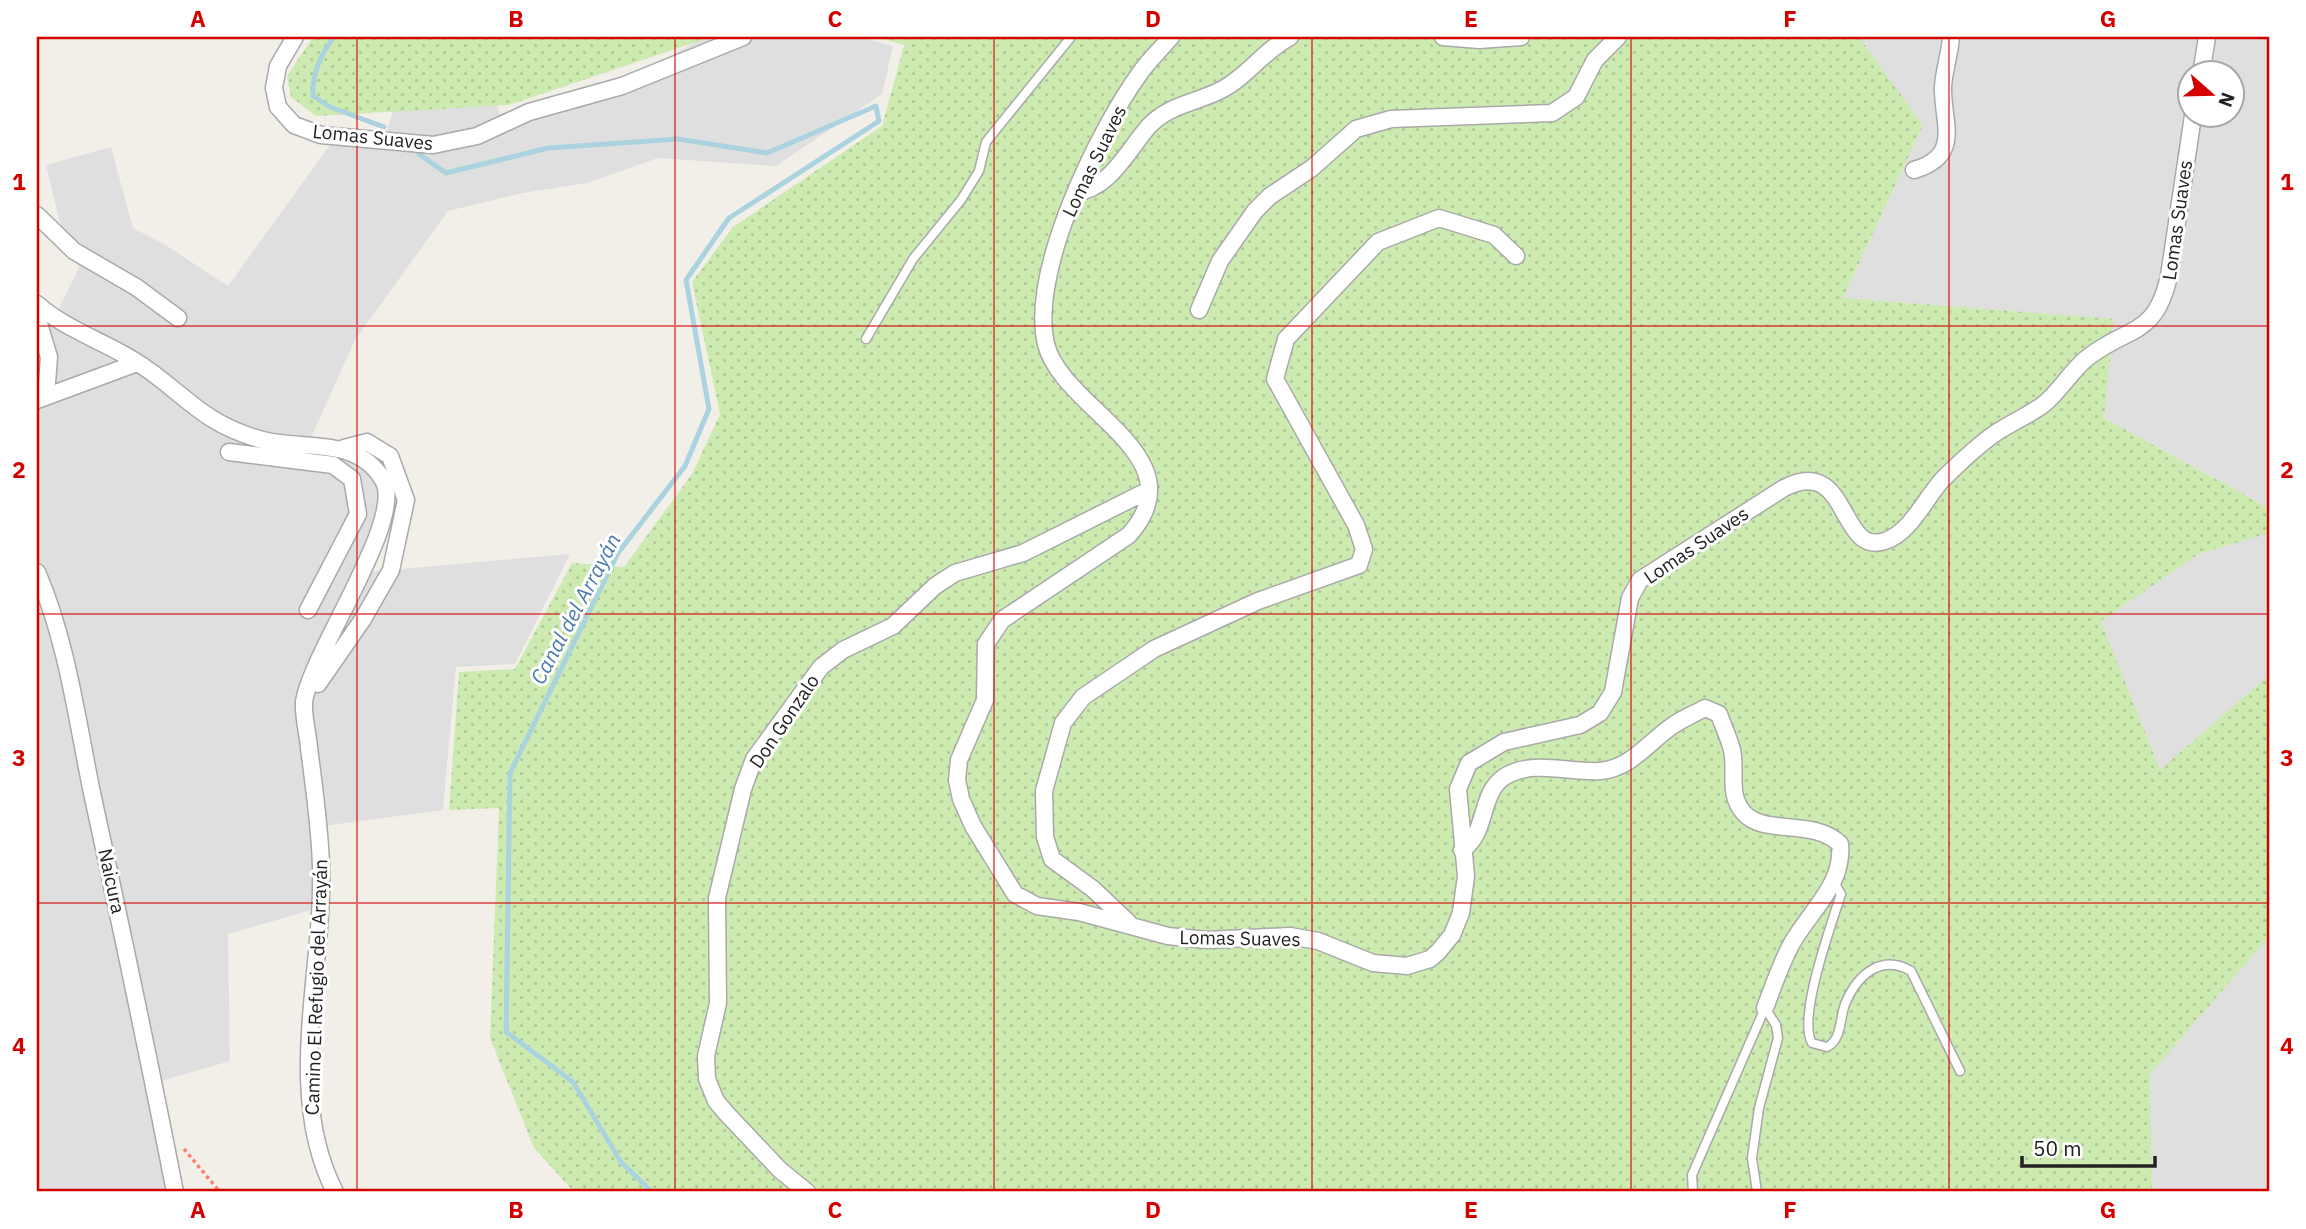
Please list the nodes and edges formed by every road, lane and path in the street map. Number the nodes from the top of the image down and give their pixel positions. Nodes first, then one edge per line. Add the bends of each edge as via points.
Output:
1 (295, 37) edge
2 (743, 37) edge
3 (1071, 37) edge
4 (1171, 37) edge
5 (1290, 37) edge
6 (1443, 37) edge
7 (1521, 37) edge
8 (1618, 37) edge
9 (1951, 37) edge
10 (2207, 37) edge
11 (2203, 60) edge
12 (2191, 130) edge
13 (1914, 170) dead end
14 (1075, 193) junction
15 (37, 215) edge
16 (1516, 256) dead end
17 (37, 304) edge
18 (1199, 310) dead end
19 (37, 317) edge
20 (178, 318) dead end
21 (866, 340) dead end
22 (137, 363) junction
23 (42, 398) edge
24 (262, 448) junction
25 (344, 448) junction
26 (229, 452) dead end
27 (1149, 490) junction
28 (37, 572) edge
29 (308, 610) dead end
30 (304, 702) junction
31 (1462, 850) junction
32 (1834, 882) junction
33 (1133, 927) junction
34 (1765, 1008) junction
35 (1960, 1071) dead end
36 (161, 1120) junction
37 (175, 1192) edge
38 (220, 1192) edge
39 (335, 1192) edge
40 (807, 1192) edge
41 (1693, 1192) edge
42 (1757, 1192) edge

1 - 2 street, Lomas Suaves via 278,66 274,88 278,107 294,125 321,135 433,145 477,136 529,112 622,86
3 - 21 lane via 986,142 979,171 912,259
4 - 14 street, Lomas Suaves via 1131,87
5 - 14 street via 1223,89 1161,116 1108,178 1088,191
6 - 7 street
8 - 18 street via 1595,60 1576,97 1552,113 1391,119 1356,129 1255,211 1220,261
9 - 13 street via 1943,89 1948,130 1945,144 1931,163
10 - 11 street
12 - 31 street, Lomas Suaves via 2169,276 2152,318 2088,357 2043,404 1978,447 1888,541 1874,543 1862,538 1832,491 1819,483 1801,481 1646,574 1630,598 1613,692 1600,713 1580,725 1504,742 1476,757 1463,772 1457,799
14 - 27 street, Lomas Suaves via 1052,263 1044,309 1046,344 1065,378 1130,446
15 - 20 street via 74,251
16 - 33 street via 1494,235 1440,218 1378,242 1286,339 1275,379 1356,524 1364,550 1359,565 1258,601 1154,649 1083,697 1063,723 1044,791 1045,837 1052,859
17 - 22 street via 57,320
19 - 23 street via 49,357
22 - 23 street
22 - 24 street via 205,416
24 - 25 street
24 - 26 street
24 - 29 street via 333,466 352,480 358,513
25 - 30 street, Camino El Refugio del Arrayán via 384,482 386,505 376,541
25 - 30 street via 367,442 390,456 406,500 391,570 363,620
27 - 33 street, Lomas Suaves via 1150,503 1143,519 1129,535 995,627 986,644 983,711 957,770 967,813 1015,894 1037,906
27 - 40 street, Don Gonzalo via 1023,553 955,573 935,586 894,626 843,650 821,667 754,759 717,898 718,1003 706,1056 707,1079 727,1114
28 - 36 street, Naicura via 66,669
30 - 39 street, Camino El Refugio del Arrayán via 321,865 310,1100 320,1157
31 - 32 street via 1474,842 1490,796 1502,778 1522,769 1602,771 1628,763 1674,724 1705,708 1719,714 1733,751 1732,789 1744,814 1761,822 1830,834 1840,844
31 - 33 street, Lomas Suaves via 1465,889 1457,924 1438,952 1418,964 1384,966 1305,938 1185,939
32 - 34 street via 1790,946
32 - 35 lane via 1841,894 1814,983 1808,1033 1812,1043 1827,1046 1836,1040 1846,1001 1868,971 1884,964 1899,965 1911,971
34 - 41 lane via 1692,1175
34 - 42 lane via 1776,1024 1778,1038 1755,1133 1752,1158
36 - 37 street, Naicura
36 - 38 path

